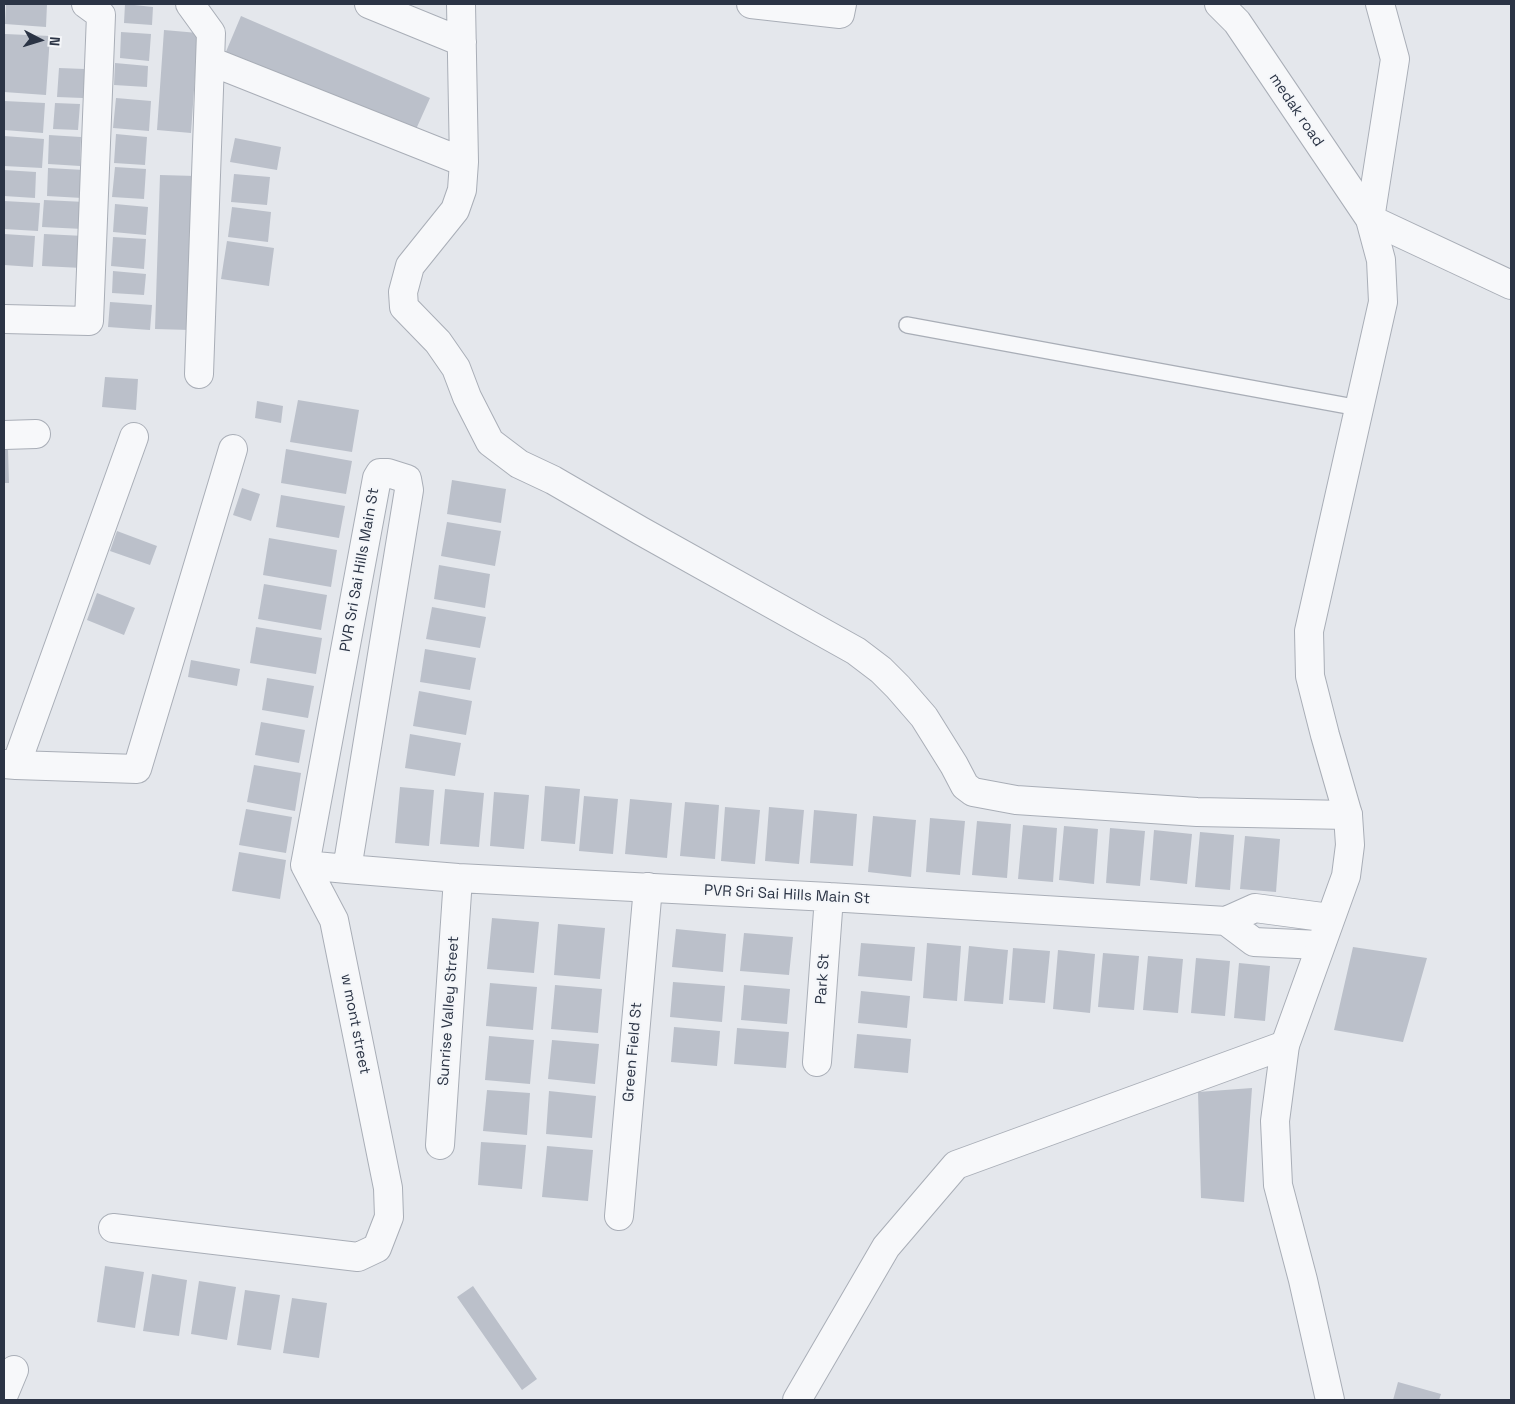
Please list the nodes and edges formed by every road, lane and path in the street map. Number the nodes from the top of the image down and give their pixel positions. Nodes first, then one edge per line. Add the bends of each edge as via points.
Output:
1 (86, 4) edge
2 (190, 4) edge
3 (369, 4) edge
4 (461, 4) edge
5 (750, 4) edge
6 (842, 4) edge
7 (1380, 4) edge
8 (1228, 13) edge
9 (462, 42) junction
10 (210, 61) junction
11 (464, 162) junction
12 (1370, 219) junction
13 (1511, 286) edge
14 (4, 319) edge
15 (907, 325) dead end
16 (199, 374) dead end
17 (1359, 408) junction
18 (36, 434) dead end
19 (4, 435) edge
20 (134, 437) dead end
21 (233, 449) dead end
22 (10, 764) edge
23 (1348, 815) junction
24 (306, 865) junction
25 (347, 869) junction
26 (458, 878) junction
27 (648, 888) junction
28 (829, 897) junction
29 (1330, 918) junction
30 (1226, 921) junction
31 (1320, 945) junction
32 (1285, 1045) junction
33 (817, 1062) dead end
34 (440, 1145) dead end
35 (619, 1216) dead end
36 (113, 1228) dead end
37 (797, 1400) edge
38 (1330, 1400) edge

1 - 14 street via 101,15 89,321
2 - 10 street via 211,33
3 - 9 street
4 - 9 street
5 - 6 street via 840,14
7 - 12 street via 1394,60
8 - 12 street, medak road
9 - 11 street
10 - 11 street
10 - 16 street
11 - 23 street via 462,190 454,210 410,266 403,292 404,308 438,342 456,368 490,442 519,464 553,480 856,651 881,670 924,717 965,786 973,792 1016,800 1197,812
12 - 13 street
12 - 17 street via 1381,260 1383,302
15 - 17 lane
17 - 23 street via 1308,631 1310,676
18 - 19 street
20 - 22 street
21 - 22 street via 137,769
23 - 29 street via 1350,845 1346,876
24 - 25 street, PVR Sri Sai Hills Main St
24 - 25 street, PVR Sri Sai Hills Main St via 377,478 388,473 407,479 409,490
24 - 36 street, w mont street via 334,920 388,1188 389,1216 377,1248 358,1257
25 - 26 street, PVR Sri Sai Hills Main St
26 - 27 street, PVR Sri Sai Hills Main St
26 - 34 street, Sunrise Valley Street
27 - 28 street, PVR Sri Sai Hills Main St
27 - 35 street, Green Field St
28 - 30 street, PVR Sri Sai Hills Main St
28 - 33 street, Park St
29 - 30 street, PVR Sri Sai Hills Main St via 1255,908
29 - 31 street
30 - 31 street via 1254,942
31 - 32 street
32 - 37 street via 956,1165 886,1248
32 - 38 street via 1274,1121 1278,1185

